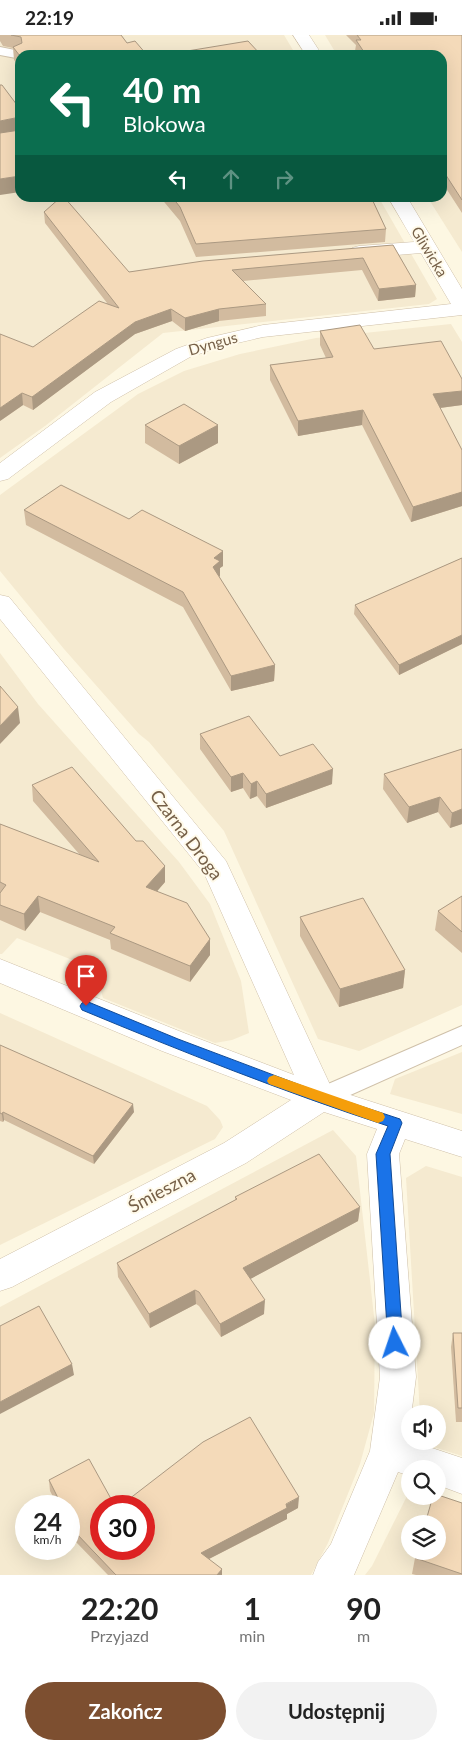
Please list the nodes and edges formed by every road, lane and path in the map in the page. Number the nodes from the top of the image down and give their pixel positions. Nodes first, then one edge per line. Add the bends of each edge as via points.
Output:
1 (301, 35) edge
2 (311, 50) edge
3 (0, 51) edge
4 (15, 54) edge
5 (400, 202) edge
6 (425, 247) junction
7 (343, 254) edge
8 (462, 307) edge
9 (0, 474) edge
10 (0, 603) edge
11 (0, 970) edge
12 (462, 1035) edge
13 (320, 1098) junction
14 (396, 1123) junction
15 (462, 1144) edge
16 (0, 1276) edge
17 (388, 1451) junction
18 (462, 1476) edge
19 (332, 1575) edge

1 - 2 street
3 - 4 lane
5 - 6 street, Gliwicka
6 - 7 street
6 - 8 street, Gliwicka
8 - 9 street, Dyngus via 263,331 183,353 103,397
10 - 13 street, Czarna Droga via 216,868
11 - 13 street via 173,1042
12 - 13 lane
13 - 14 street
13 - 16 street, Śmieszna via 235,1153
14 - 15 street
14 - 17 street via 383,1154 398,1377
17 - 18 street
17 - 19 street via 347,1549

